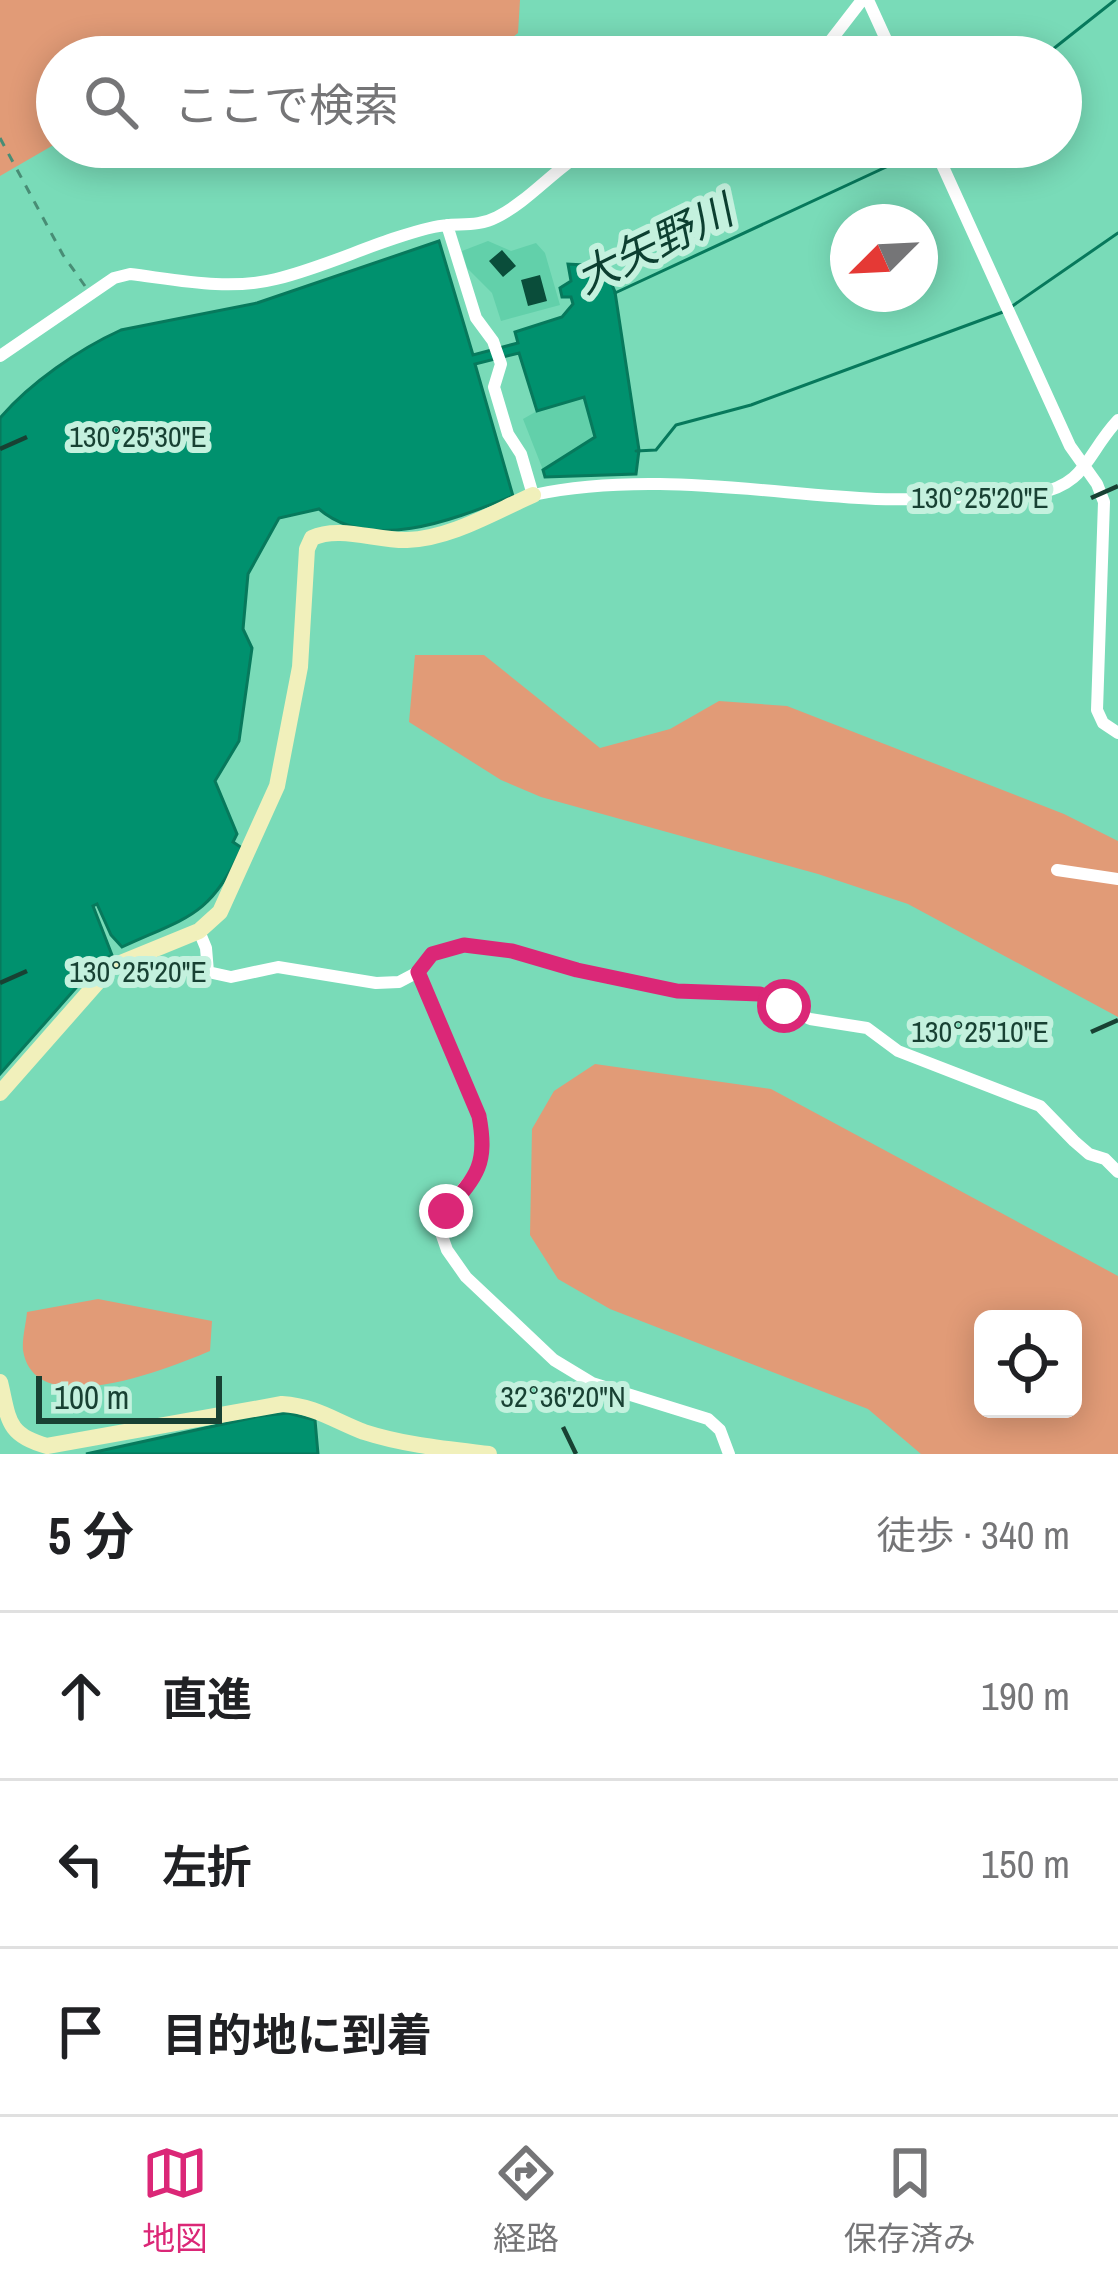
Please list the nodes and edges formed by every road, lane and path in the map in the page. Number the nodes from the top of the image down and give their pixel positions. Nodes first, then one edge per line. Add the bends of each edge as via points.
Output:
1 (865, 0) edge
2 (835, 36) edge
3 (883, 36) edge
4 (0, 138) edge
5 (557, 168) edge
6 (943, 168) edge
7 (448, 225) junction
8 (90, 292) junction
9 (0, 356) edge
10 (1118, 420) edge
11 (1084, 467) junction
12 (533, 495) junction
13 (1118, 733) edge
14 (1057, 870) dead end
15 (1118, 879) edge
16 (199, 931) junction
17 (418, 972) junction
18 (0, 1093) edge
19 (1118, 1172) edge
20 (0, 1382) edge
21 (489, 1454) edge
22 (729, 1454) edge

1 - 2 street
1 - 3 street
4 - 8 path
5 - 7 street via 491,220
6 - 11 street
7 - 8 street via 274,279 227,285 130,274
7 - 12 street via 476,317 497,354 494,387
8 - 9 street
10 - 11 street
11 - 12 street via 1060,490 1035,494 882,499 653,482
11 - 13 street via 1104,502 1097,710
12 - 16 street via 441,534 312,538 300,667 277,786 220,912
14 - 15 street
16 - 17 street via 210,974 278,967 376,983
16 - 18 street via 111,967
17 - 19 street via 432,954 464,945 677,991 760,994 810,1019 868,1028 898,1051 1040,1106
17 - 22 street via 484,1141 482,1163 439,1227 447,1250 554,1360 592,1383 708,1418
20 - 21 street via 17,1435 47,1446 282,1405 317,1408 412,1444

